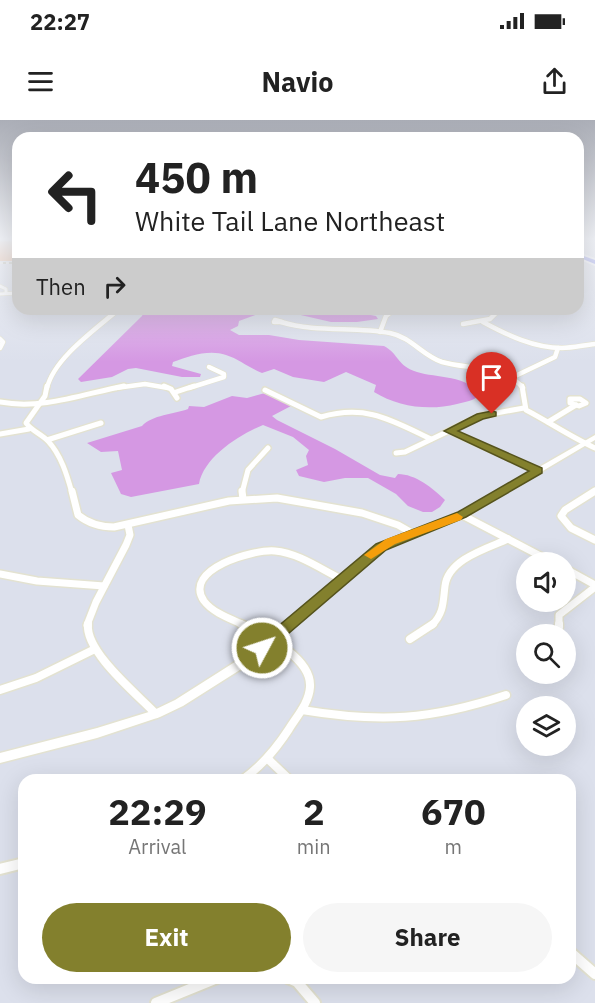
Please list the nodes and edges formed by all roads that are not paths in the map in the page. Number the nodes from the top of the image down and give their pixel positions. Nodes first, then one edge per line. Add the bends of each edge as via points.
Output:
1 (0, 286) edge
2 (6, 293) junction
3 (12, 293) edge
4 (0, 294) edge
5 (112, 315) edge
6 (388, 315) edge
7 (498, 315) edge
8 (281, 322) dead end
9 (483, 322) junction
10 (463, 324) dead end
11 (380, 332) junction
12 (0, 339) edge
13 (595, 344) edge
14 (0, 348) edge
15 (558, 348) junction
16 (209, 367) dead end
17 (511, 378) junction
18 (265, 390) dead end
19 (176, 392) junction
20 (177, 399) dead end
21 (0, 402) edge
22 (41, 402) junction
23 (576, 405) dead end
24 (524, 408) junction
25 (548, 422) junction
26 (101, 423) dead end
27 (29, 429) junction
28 (450, 431) junction
29 (0, 434) edge
30 (595, 437) edge
31 (47, 440) junction
32 (431, 440) junction
33 (585, 443) junction
34 (268, 448) dead end
35 (595, 448) edge
36 (396, 453) dead end
37 (538, 471) junction
38 (595, 490) edge
39 (243, 499) junction
40 (462, 515) junction
41 (128, 525) junction
42 (412, 533) junction
43 (508, 539) junction
44 (595, 540) edge
45 (533, 552) edge
46 (0, 574) edge
47 (576, 576) edge
48 (343, 580) junction
49 (104, 586) junction
50 (595, 586) edge
51 (559, 624) edge
52 (410, 639) dead end
53 (270, 640) junction
54 (95, 649) junction
55 (0, 690) edge
56 (506, 695) dead end
57 (302, 710) junction
58 (156, 714) junction
59 (0, 758) edge
60 (269, 760) junction
61 (250, 774) edge
62 (284, 774) edge
63 (18, 864) edge
64 (0, 869) edge
65 (576, 957) edge
66 (595, 974) edge
67 (202, 984) edge
68 (299, 984) edge
69 (156, 1003) edge
70 (315, 1003) edge

1 - 2 street
2 - 3 street
2 - 4 street
5 - 22 street via 70,352 49,379
6 - 11 street
7 - 9 street
8 - 11 street via 317,331
9 - 10 street
9 - 15 street via 508,335
11 - 17 street via 408,339 439,361
12 - 14 street
13 - 15 street
15 - 17 street via 555,357
16 - 19 street via 224,374 224,378
17 - 24 street via 525,390
18 - 32 street via 321,417 337,411 363,410
19 - 20 street
19 - 22 street via 158,384 142,384
21 - 22 street
22 - 27 street via 28,418
23 - 25 street
24 - 25 street
24 - 28 street via 480,416
25 - 33 street
26 - 31 street
27 - 29 street
27 - 31 street
28 - 32 street
28 - 37 street
30 - 33 street
31 - 41 street via 67,474 78,515 101,527
32 - 36 street
33 - 35 street
33 - 37 street
34 - 39 street via 243,476
37 - 40 street
38 - 44 street via 561,516 571,528
39 - 41 street
39 - 42 street via 278,498 362,513
40 - 42 street
40 - 43 street
41 - 49 street via 130,535
42 - 48 street via 381,547
43 - 45 street
43 - 52 street via 456,566 444,586 439,618 427,631
46 - 49 street
47 - 50 street
48 - 53 street
48 - 53 street via 276,552 247,553 212,571 201,584 202,598 211,608
49 - 54 street via 89,617 87,633
50 - 51 street via 559,615
53 - 57 street via 301,662 307,673 310,685
53 - 58 street via 235,669
54 - 55 street via 36,678
54 - 58 street
56 - 57 street via 417,719 381,721
57 - 60 street
58 - 59 street
60 - 61 street
60 - 62 street
63 - 64 street
65 - 66 street
67 - 69 street
68 - 70 street

